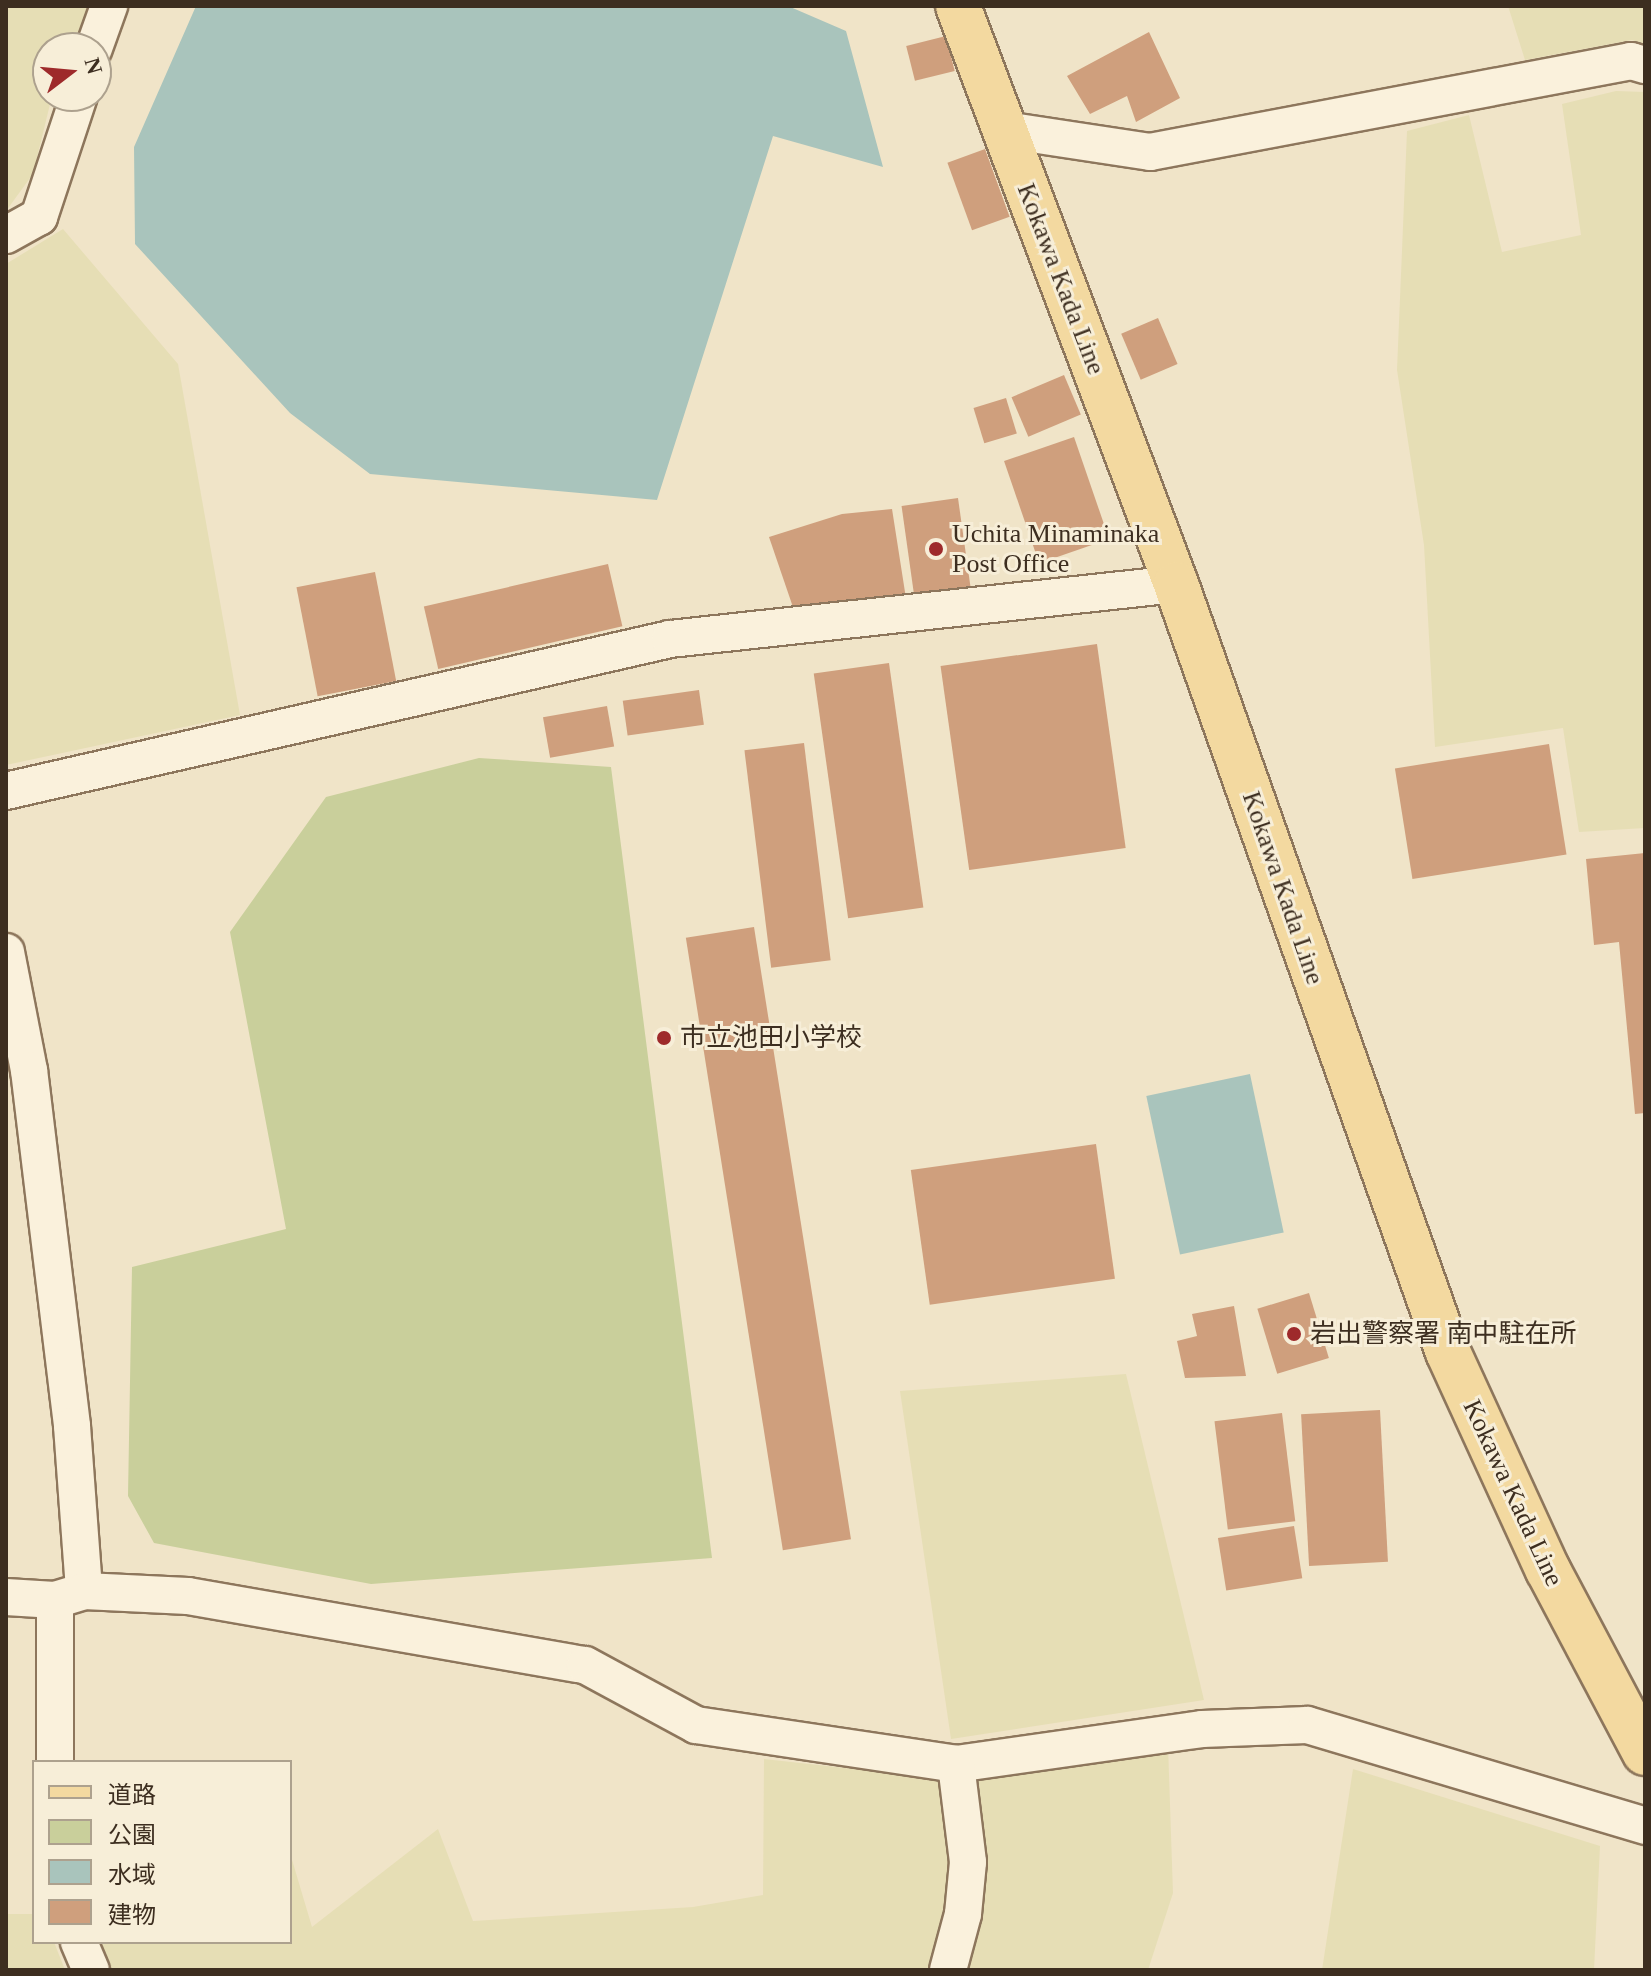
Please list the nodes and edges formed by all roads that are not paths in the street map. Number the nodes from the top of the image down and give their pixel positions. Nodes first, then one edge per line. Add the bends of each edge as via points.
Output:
1 (109, 6) edge
2 (958, 6) edge
3 (100, 32) edge
4 (1645, 65) edge
5 (74, 112) edge
6 (1005, 130) junction
7 (6, 235) edge
8 (1176, 584) junction
9 (6, 791) edge
10 (6, 952) edge
11 (69, 1595) junction
12 (6, 1597) edge
13 (1645, 1753) edge
14 (55, 1760) edge
15 (956, 1764) junction
16 (1645, 1826) edge
17 (80, 1944) edge
18 (91, 1970) edge
19 (948, 1970) edge

1 - 3 street
2 - 6 main road, Kokawa Kada Line
4 - 6 street via 1631,61 1150,152
5 - 7 street via 39,217
6 - 8 main road, Kokawa Kada Line
8 - 9 street via 670,639
8 - 13 main road, Kokawa Kada Line via 1448,1352 1548,1570
10 - 11 street via 33,1101 72,1426
11 - 12 street
11 - 14 street
11 - 15 street via 188,1596 585,1665 696,1725
15 - 16 street via 1202,1729 1307,1725
15 - 19 street via 968,1862 963,1914
17 - 18 street

